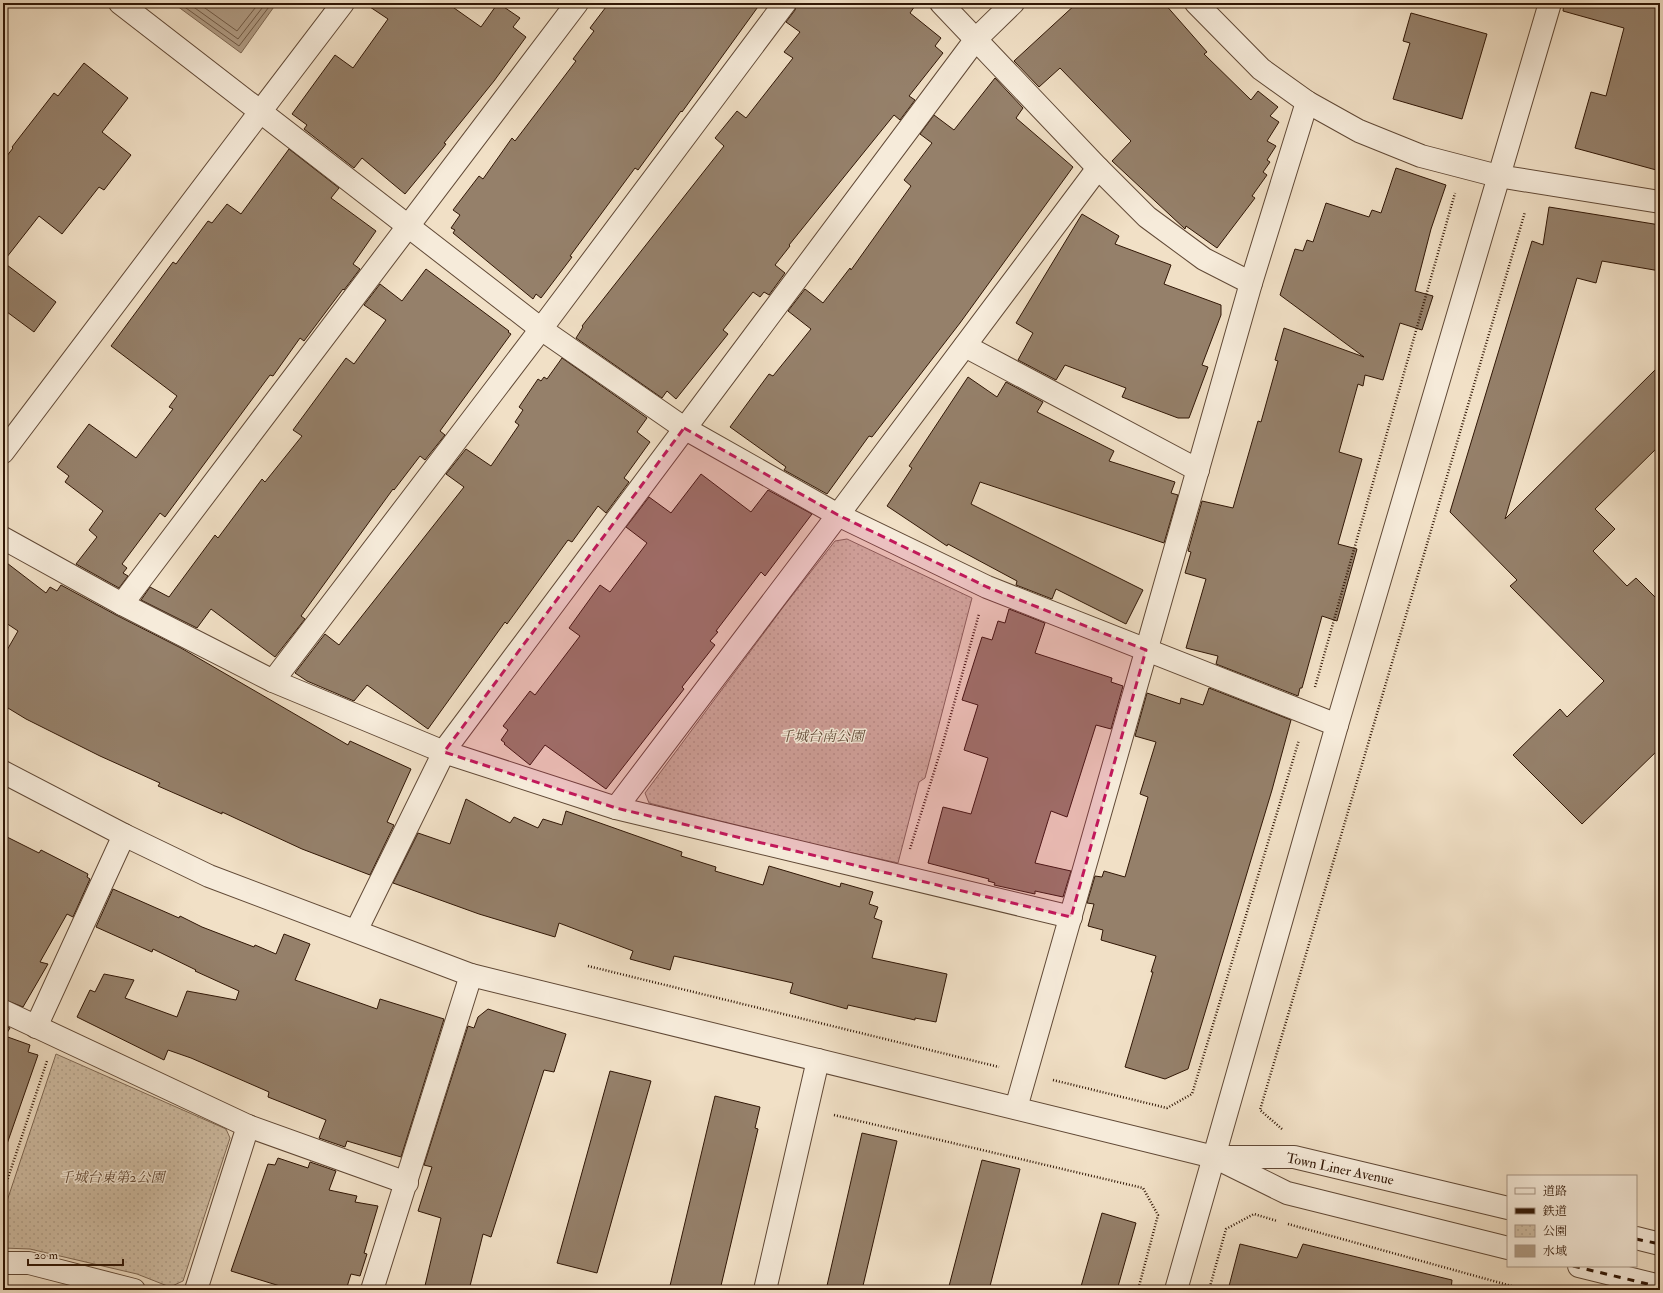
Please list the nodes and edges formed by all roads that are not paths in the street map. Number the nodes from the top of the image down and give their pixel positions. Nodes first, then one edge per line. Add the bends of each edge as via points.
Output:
1 (120, 3) edge
2 (343, 3) edge
3 (578, 3) edge
4 (784, 3) edge
5 (941, 3) edge
6 (1013, 3) edge
7 (1196, 3) edge
8 (1550, 3) edge
9 (976, 39) junction
10 (1307, 102) junction
11 (260, 112) junction
12 (1098, 168) junction
13 (1498, 176) junction
14 (1660, 202) edge
15 (408, 227) junction
16 (1251, 283) junction
17 (541, 329) junction
18 (964, 346) junction
19 (684, 428) junction
20 (3, 452) edge
21 (1198, 470) junction
22 (838, 515) junction
23 (3, 538) edge
24 (122, 604) junction
25 (1146, 650) junction
26 (273, 681) junction
27 (1337, 725) junction
28 (444, 752) junction
29 (3, 772) edge
30 (616, 808) junction
31 (124, 835) junction
32 (1071, 917) junction
33 (356, 931) junction
34 (471, 975) junction
35 (3, 1011) edge
36 (45, 1032) junction
37 (818, 1060) junction
38 (1016, 1108) junction
39 (248, 1126) junction
40 (1214, 1157) junction
41 (407, 1183) junction
42 (1507, 1208) edge
43 (1637, 1238) edge
44 (1660, 1244) edge
45 (1507, 1248) edge
46 (3, 1263) edge
47 (1583, 1267) edge
48 (1660, 1286) edge
49 (134, 1290) edge
50 (196, 1290) edge
51 (372, 1290) edge
52 (765, 1290) edge
53 (1176, 1290) edge

1 - 11 street
2 - 11 street
3 - 15 street
4 - 17 street
5 - 9 street
6 - 9 street
7 - 10 street via 1260,68
8 - 13 street
9 - 12 street
9 - 19 street
10 - 13 street via 1360,131 1422,156
10 - 16 street
11 - 15 street
11 - 20 street
12 - 16 street via 1147,217 1204,259
12 - 18 street
13 - 14 street
13 - 27 street
15 - 17 street
15 - 24 street
16 - 21 street
17 - 19 street
17 - 26 street
18 - 21 street
18 - 22 street
19 - 22 street
19 - 28 street
21 - 25 street
22 - 25 street via 987,587
22 - 30 street
23 - 24 street
24 - 26 street
25 - 27 street
25 - 32 street
26 - 28 street
27 - 40 street
28 - 30 street
28 - 33 street
29 - 31 street
30 - 32 street
31 - 33 street via 209,876
31 - 36 street
32 - 38 street
33 - 34 street
34 - 37 street
34 - 41 street
35 - 36 street
36 - 39 street
37 - 38 street
37 - 52 street
38 - 40 street
39 - 41 street
39 - 50 street
40 - 42 street, Town Liner Avenue via 1294,1157
40 - 45 street via 1287,1193
40 - 53 street
41 - 51 street
43 - 44 street
46 - 49 street via 29,1263
47 - 48 street

